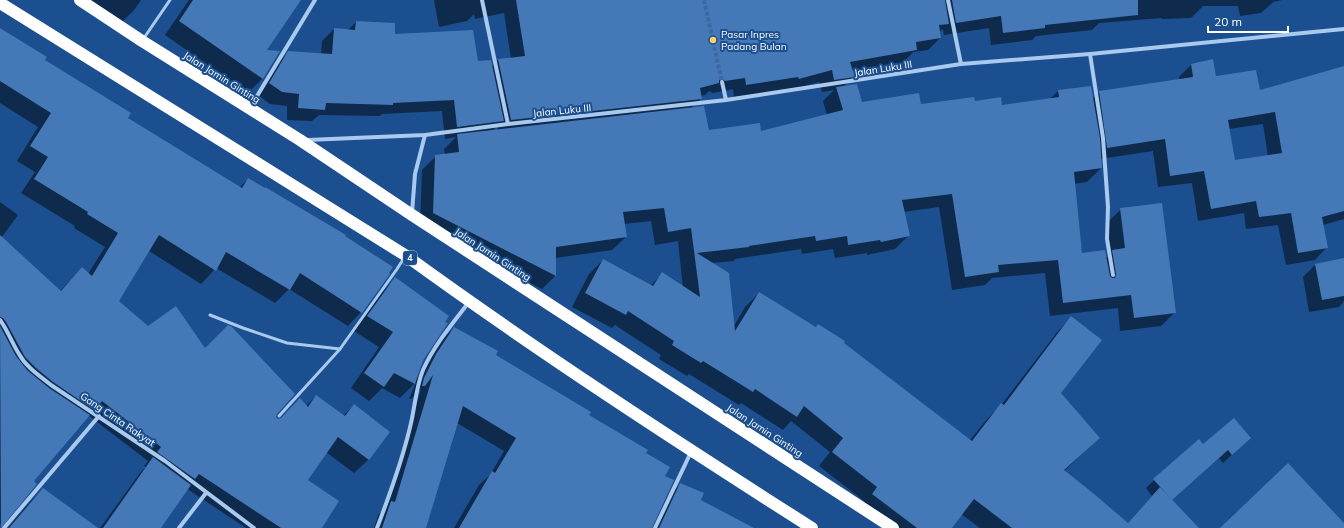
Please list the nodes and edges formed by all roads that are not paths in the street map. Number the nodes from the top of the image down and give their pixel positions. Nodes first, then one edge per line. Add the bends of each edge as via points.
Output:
1 (80, 0) edge
2 (170, 0) edge
3 (315, 0) edge
4 (482, 0) edge
5 (948, 0) edge
6 (0, 3) edge
7 (1344, 29) edge
8 (142, 41) junction
9 (1090, 54) junction
10 (961, 64) junction
11 (722, 82) tunnel mouth
12 (726, 100) junction
13 (250, 108) junction
14 (508, 124) junction
15 (425, 135) junction
16 (300, 140) junction
17 (412, 215) junction
18 (405, 255) junction
19 (1113, 275) dead end
20 (469, 301) junction
21 (210, 315) dead end
22 (0, 320) edge
23 (340, 349) junction
24 (99, 416) junction
25 (278, 416) dead end
26 (692, 451) junction
27 (206, 492) junction
28 (4, 528) edge
29 (180, 528) edge
30 (254, 528) edge
31 (377, 528) edge
32 (655, 528) edge
33 (812, 528) edge
34 (893, 528) edge

1 - 8 highway, Jalan Jamin Ginting
2 - 8 lane
3 - 13 street
4 - 14 street
5 - 10 street
6 - 18 highway, 4
7 - 9 street, Jalan Luku III
8 - 13 highway, Jalan Jamin Ginting
9 - 10 street, Jalan Luku III
9 - 19 street via 1103,138 1108,207 1107,239
10 - 12 street, Jalan Luku III
11 - 12 street
12 - 14 street, Jalan Luku III
13 - 16 highway, Jalan Jamin Ginting
14 - 15 street, Jalan Luku III
15 - 16 street, Jalan Luku III
15 - 17 street via 415,174
16 - 17 highway, Jalan Jamin Ginting
17 - 34 highway, Jalan Jamin Ginting
18 - 20 highway, 4
18 - 23 lane via 398,269
20 - 26 highway, 4
20 - 31 street via 441,339 422,371 403,451
21 - 23 lane via 287,343
22 - 24 street, Gang Cinta Rakyat via 19,355 33,371
23 - 25 lane
24 - 27 street, Gang Cinta Rakyat
24 - 28 street
26 - 32 street
26 - 33 highway, 4
27 - 29 street
27 - 30 street, Gang Cinta Rakyat

